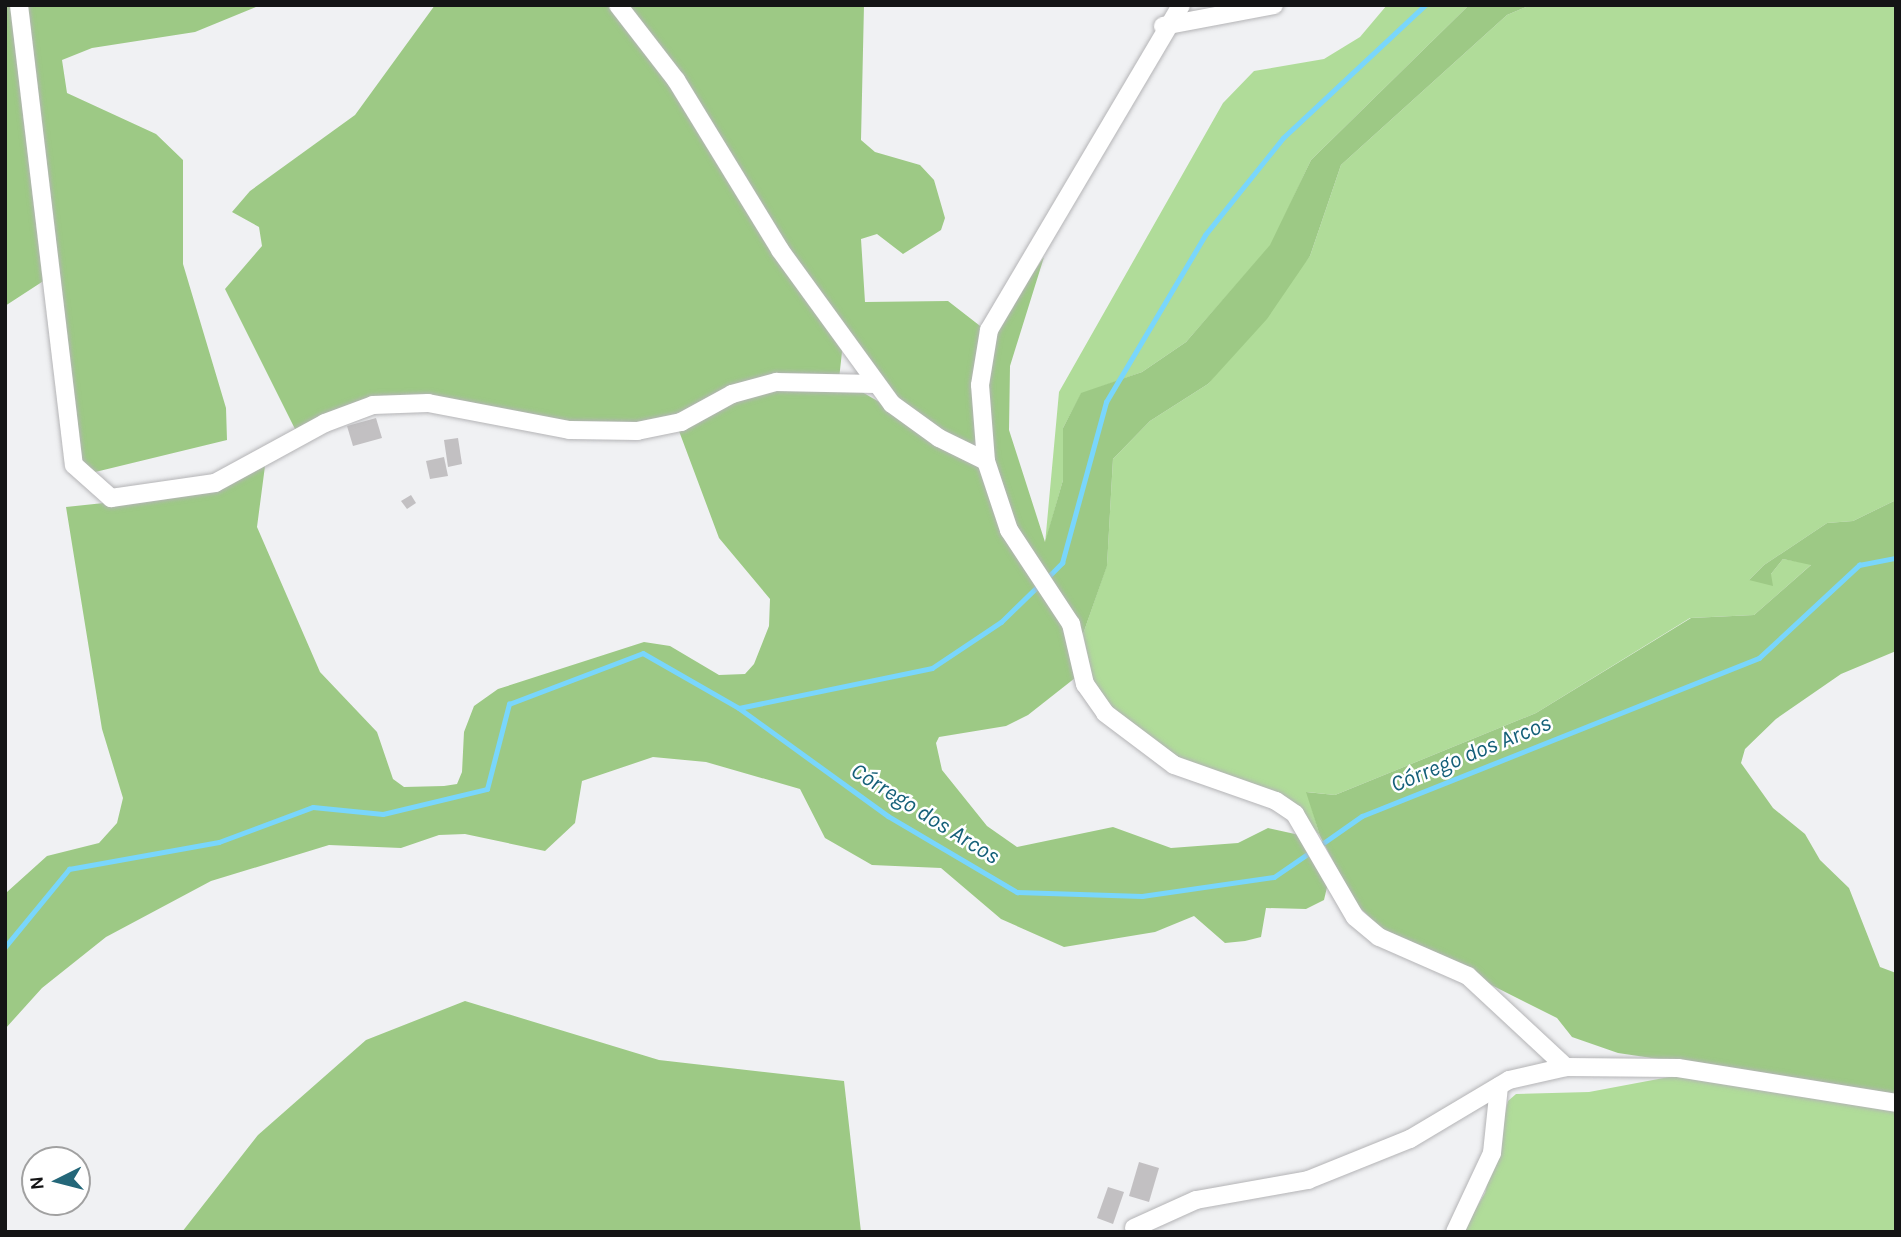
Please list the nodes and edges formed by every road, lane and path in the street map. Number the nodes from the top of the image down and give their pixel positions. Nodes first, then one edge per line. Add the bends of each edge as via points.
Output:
1 (19, 5) edge
2 (618, 5) edge
3 (1181, 5) edge
4 (1274, 5) edge
5 (1163, 26) junction
6 (876, 384) junction
7 (986, 461) junction
8 (1566, 1067) junction
9 (1499, 1086) junction
10 (1896, 1103) edge
11 (1134, 1228) dead end
12 (1455, 1232) edge

1 - 6 street via 74,465 111,498 215,484 325,423 373,405 428,403 569,430 637,431 681,422 732,394 776,382
2 - 6 street via 676,80 780,250
3 - 5 street
4 - 5 street
5 - 7 street via 989,330 980,385
6 - 7 street via 939,438
7 - 8 street via 1009,530 1075,633 1092,698 1174,765 1276,801 1295,814 1328,875 1371,930 1468,976
8 - 9 street
8 - 10 street via 1703,1070
9 - 11 street via 1360,1160 1308,1180 1196,1200
9 - 12 street via 1492,1153

